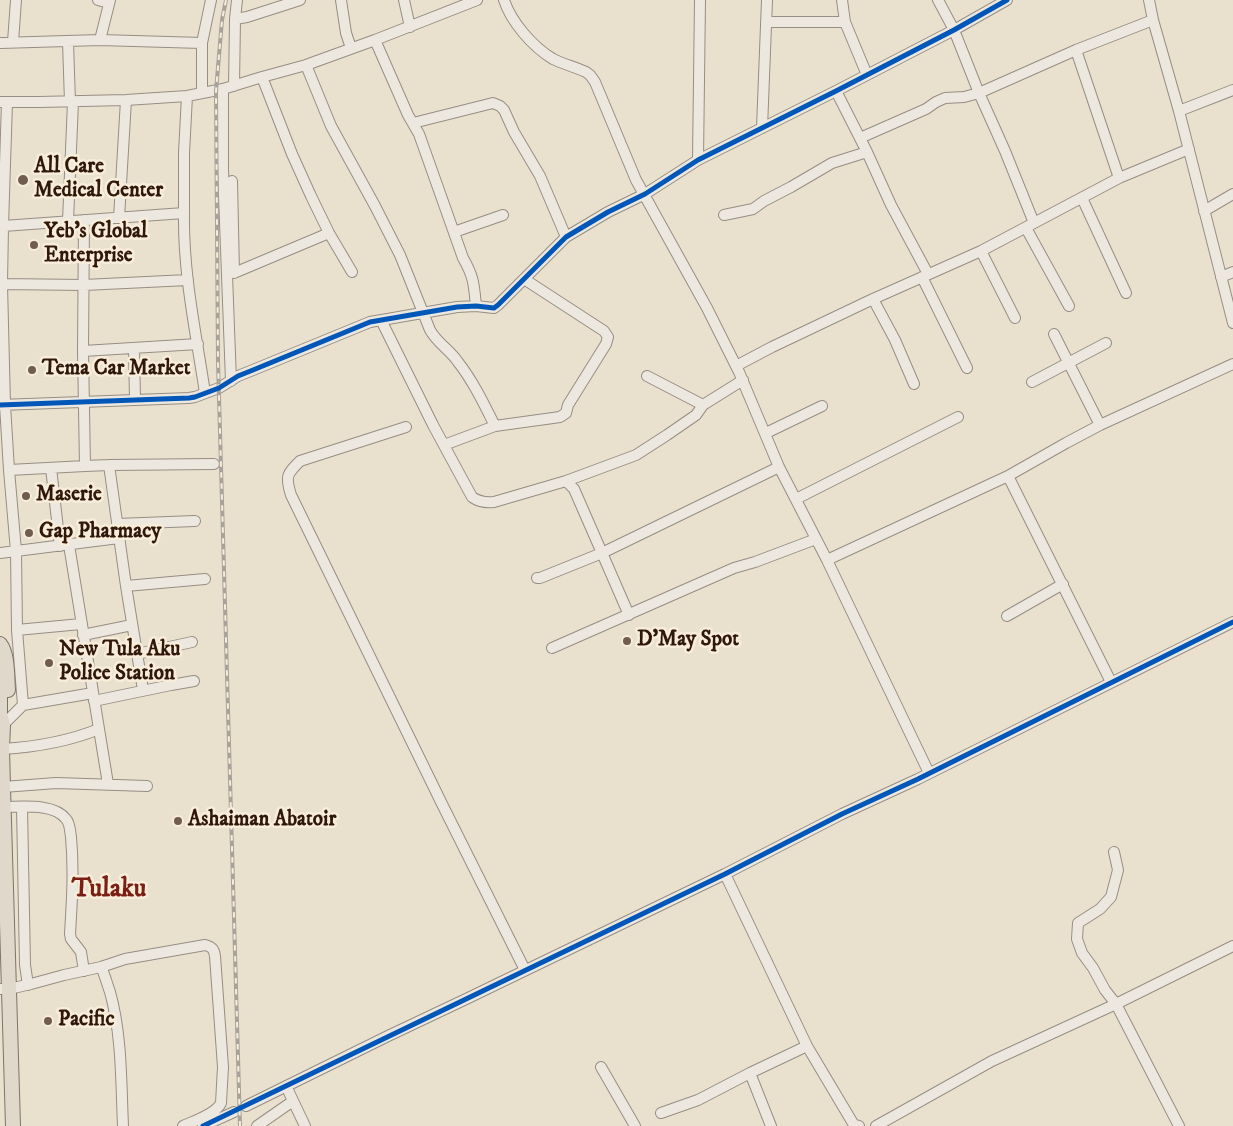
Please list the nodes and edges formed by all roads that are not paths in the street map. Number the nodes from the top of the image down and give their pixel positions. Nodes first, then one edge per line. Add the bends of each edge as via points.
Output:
1 (16, 0) edge
2 (211, 0) edge
3 (237, 0) edge
4 (300, 0) edge
5 (341, 0) edge
6 (404, 0) edge
7 (477, 0) edge
8 (504, 0) edge
9 (700, 0) edge
10 (767, 0) edge
11 (842, 0) edge
12 (938, 0) edge
13 (1007, 0) edge
14 (1149, 0) edge
15 (105, 1) edge
16 (235, 19) junction
17 (1153, 20) junction
18 (766, 22) junction
19 (845, 22) junction
20 (410, 27) junction
21 (954, 30) junction
22 (100, 40) junction
23 (375, 40) junction
24 (13, 42) junction
25 (68, 42) junction
26 (0, 43) edge
27 (202, 44) junction
28 (351, 48) junction
29 (1076, 50) junction
30 (306, 65) junction
31 (867, 75) junction
32 (262, 77) junction
33 (234, 86) junction
34 (223, 89) junction
35 (1233, 90) edge
36 (836, 91) junction
37 (202, 93) junction
38 (979, 93) junction
39 (187, 96) junction
40 (126, 100) junction
41 (4, 102) edge
42 (71, 102) junction
43 (1179, 111) junction
44 (413, 122) junction
45 (762, 128) junction
46 (860, 138) junction
47 (1188, 149) junction
48 (867, 152) junction
49 (698, 160) junction
50 (1119, 178) junction
51 (232, 181) dead end
52 (645, 194) junction
53 (1233, 194) edge
54 (1082, 198) junction
55 (1204, 211) junction
56 (184, 213) junction
57 (503, 215) dead end
58 (724, 215) dead end
59 (119, 218) junction
60 (84, 220) junction
61 (68, 221) junction
62 (1030, 225) junction
63 (3, 226) junction
64 (454, 232) junction
65 (329, 233) junction
66 (566, 237) junction
67 (981, 251) junction
68 (352, 272) dead end
69 (1233, 272) edge
70 (234, 273) junction
71 (925, 276) junction
72 (1221, 277) junction
73 (524, 279) junction
74 (188, 280) junction
75 (1, 284) edge
76 (84, 285) junction
77 (1126, 293) dead end
78 (873, 299) junction
79 (476, 306) junction
80 (1069, 306) dead end
81 (423, 313) junction
82 (1015, 318) dead end
83 (381, 320) junction
84 (1233, 323) edge
85 (1054, 334) dead end
86 (1106, 343) dead end
87 (198, 344) junction
88 (134, 348) junction
89 (83, 351) junction
90 (1068, 362) junction
91 (1233, 364) edge
92 (736, 366) junction
93 (967, 368) dead end
94 (647, 376) dead end
95 (235, 379) junction
96 (743, 380) junction
97 (1032, 382) dead end
98 (914, 384) dead end
99 (205, 393) junction
100 (135, 400) junction
101 (84, 402) junction
102 (2, 405) edge
103 (702, 405) junction
104 (822, 406) dead end
105 (958, 417) dead end
106 (1100, 425) junction
107 (495, 426) junction
108 (406, 427) dead end
109 (766, 433) junction
110 (444, 445) junction
111 (214, 464) dead end
112 (109, 465) junction
113 (85, 466) junction
114 (779, 467) junction
115 (52, 468) junction
116 (9, 470) junction
117 (1008, 476) junction
118 (566, 480) junction
119 (796, 499) junction
120 (195, 520) dead end
121 (118, 524) junction
122 (119, 538) junction
123 (816, 540) junction
124 (65, 545) junction
125 (16, 551) junction
126 (0, 553) edge
127 (602, 554) junction
128 (827, 560) junction
129 (537, 578) dead end
130 (205, 580) dead end
131 (1062, 584) junction
132 (126, 586) junction
133 (629, 615) junction
134 (1007, 616) dead end
135 (132, 625) junction
136 (1232, 625) edge
137 (82, 630) junction
138 (18, 635) junction
139 (192, 642) dead end
140 (0, 643) edge
141 (552, 648) dead end
142 (137, 654) junction
143 (0, 678) edge
144 (194, 681) dead end
145 (1111, 682) junction
146 (143, 690) junction
147 (93, 697) junction
148 (23, 705) junction
149 (1, 718) edge
150 (99, 729) junction
151 (2, 749) junction
152 (929, 773) junction
153 (108, 784) junction
154 (147, 786) dead end
155 (3, 788) junction
156 (4, 807) junction
157 (22, 807) junction
158 (1114, 852) dead end
159 (725, 874) junction
160 (1233, 946) edge
161 (100, 967) junction
162 (525, 970) junction
163 (84, 971) junction
164 (28, 985) junction
165 (4, 989) edge
166 (1116, 1004) junction
167 (807, 1046) junction
168 (601, 1067) dead end
169 (750, 1073) junction
170 (286, 1086) junction
171 (293, 1101) junction
172 (246, 1106) dead end
173 (234, 1112) dead end
174 (660, 1113) dead end
175 (13, 1126) edge
176 (123, 1126) edge
177 (183, 1126) edge
178 (203, 1126) edge
179 (257, 1126) edge
180 (305, 1126) edge
181 (635, 1126) edge
182 (771, 1126) edge
183 (859, 1126) edge
184 (876, 1126) edge
185 (1179, 1126) edge

1 - 24 street
2 - 27 street
3 - 16 street
4 - 16 street
5 - 28 street
6 - 20 street
7 - 20 street
8 - 52 street via 507,11 536,47 590,75
9 - 49 street
10 - 18 street
11 - 19 street
12 - 21 street
13 - 21 street
14 - 17 street
15 - 22 street
16 - 33 street
17 - 29 street
17 - 43 street
18 - 19 street
18 - 45 street
19 - 31 street
20 - 23 street
21 - 31 street
21 - 38 street
22 - 25 street
22 - 27 street
23 - 28 street
23 - 44 street
24 - 25 street
24 - 26 street
25 - 42 street
27 - 37 street
28 - 30 street
29 - 38 street
29 - 50 street
30 - 32 street
30 - 81 street via 330,126 400,255
31 - 36 street
32 - 33 street
32 - 65 street via 292,154
33 - 34 street
34 - 37 street
34 - 95 street via 223,169
35 - 43 street
36 - 45 street
36 - 46 street
37 - 39 street
38 - 46 street via 944,98 926,110
38 - 62 street via 1005,151
39 - 40 street
39 - 56 street
40 - 42 street
40 - 59 street
41 - 42 street
41 - 63 street
42 - 61 street
43 - 47 street
44 - 64 street
44 - 66 street via 493,103 500,106 540,176
45 - 49 street
46 - 48 street
47 - 50 street
47 - 55 street
48 - 58 street via 832,163 753,209
48 - 71 street
49 - 52 street
50 - 54 street
51 - 70 street
52 - 66 street
52 - 92 street
53 - 55 street
54 - 62 street
54 - 77 street
55 - 72 street
56 - 59 street
56 - 74 street
57 - 64 street
59 - 60 street
60 - 61 street
60 - 76 street
61 - 63 street
62 - 67 street
62 - 80 street
63 - 75 street
64 - 79 street via 474,280
65 - 68 street
65 - 70 street
66 - 73 street
67 - 71 street
67 - 82 street
69 - 72 street
70 - 95 street
71 - 78 street
71 - 93 street
72 - 84 street
73 - 79 street via 494,308
73 - 107 street via 608,337 566,413 560,417
74 - 76 street
74 - 87 street
75 - 76 street
75 - 102 street
76 - 89 street
78 - 92 street
78 - 98 street
79 - 81 street
81 - 83 street
81 - 107 street via 434,336 459,362 477,390
83 - 95 street via 360,325
83 - 110 street
85 - 90 street
86 - 90 street
87 - 88 street
87 - 99 street
88 - 89 street
88 - 100 street
89 - 101 street
90 - 97 street
90 - 106 street
91 - 106 street
92 - 96 street
94 - 103 street
95 - 99 street
96 - 103 street
96 - 109 street
99 - 100 street via 189,398
100 - 101 street
101 - 102 street
101 - 113 street
102 - 116 street
103 - 118 street via 696,415 636,455
104 - 109 street
105 - 119 street
106 - 117 street
107 - 110 street
108 - 162 street via 300,461 289,473 287,483
109 - 114 street
110 - 118 street via 472,497 478,501 494,502
111 - 112 street
112 - 113 street
112 - 121 street
113 - 115 street
114 - 119 street
114 - 127 street
115 - 116 street
115 - 124 street
116 - 125 street
117 - 128 street
117 - 131 street
118 - 127 street via 574,489
119 - 123 street
120 - 121 street
121 - 122 street
122 - 124 street
122 - 132 street
123 - 128 street
123 - 133 street via 734,568
124 - 125 street
124 - 137 street
125 - 126 street
125 - 138 street
127 - 129 street
127 - 133 street
128 - 152 street
130 - 132 street
131 - 134 street
131 - 145 street
132 - 135 street
133 - 141 street
135 - 137 street
135 - 142 street
136 - 145 street
137 - 138 street
137 - 147 street
138 - 140 street
138 - 148 street
139 - 142 street
140 - 149 highway via 9,696 8,712
142 - 146 street
143 - 149 highway
144 - 146 street
145 - 152 street
146 - 147 street
147 - 148 street
147 - 150 street
148 - 149 street
149 - 151 highway
150 - 151 street via 48,745
150 - 153 street
151 - 155 highway
152 - 159 street
153 - 154 street
153 - 155 street
155 - 156 highway
156 - 157 street
156 - 165 highway
157 - 163 street via 51,809 60,813 69,824 72,858 70,934 81,952
157 - 164 street
158 - 166 street via 1118,870 1112,897 1100,910 1078,923 1077,939 1082,953
159 - 162 street
159 - 167 street
160 - 166 street
161 - 163 street
161 - 176 street via 105,974 118,1027
161 - 177 street via 125,959 205,945 214,951 223,1067 221,1103 213,1112
162 - 170 street
163 - 164 street
164 - 165 street
165 - 175 highway
166 - 184 street via 992,1060
166 - 185 street
167 - 169 street
167 - 183 street via 854,1125
168 - 181 street
169 - 174 street via 698,1100
169 - 182 street
170 - 171 street
170 - 172 street
171 - 179 street
171 - 180 street
173 - 178 street

